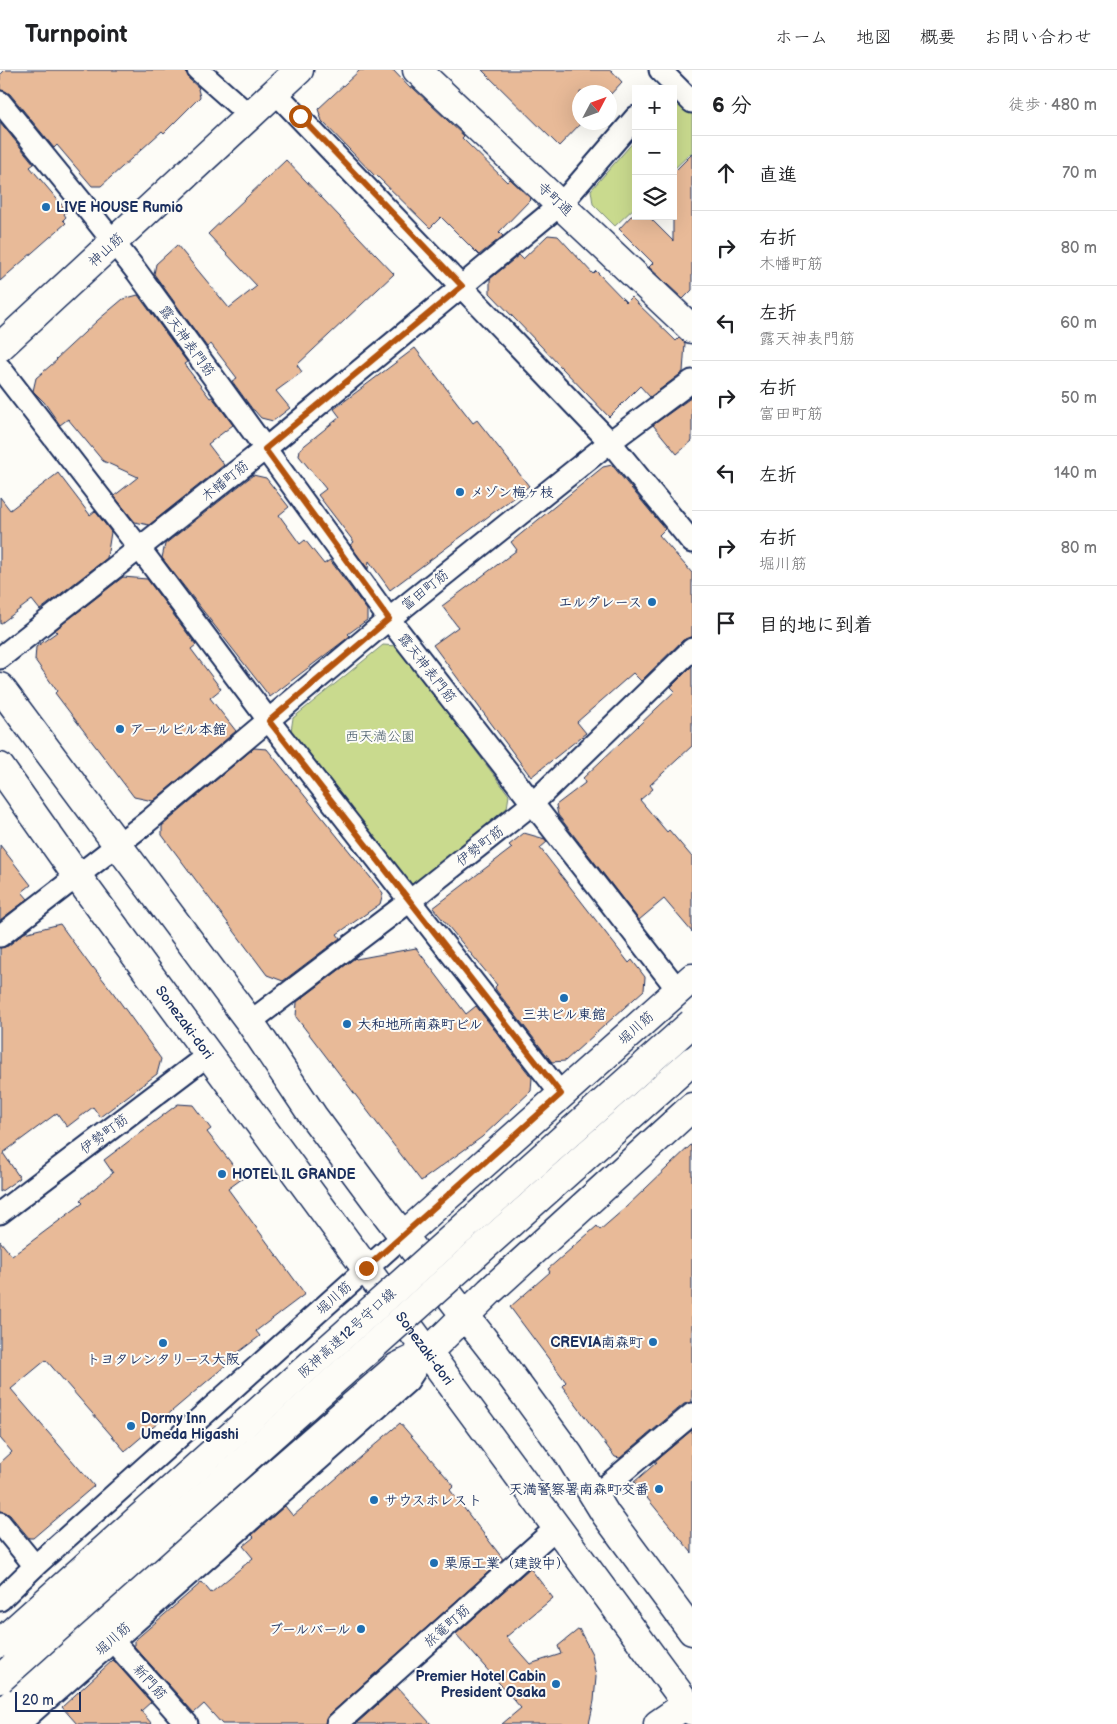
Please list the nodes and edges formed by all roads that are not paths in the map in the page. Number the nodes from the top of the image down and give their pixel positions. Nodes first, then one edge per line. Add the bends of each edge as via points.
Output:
1 (198, 70) edge
2 (299, 70) edge
3 (417, 70) edge
4 (666, 77) edge
5 (275, 92) junction
6 (0, 102) edge
7 (692, 102) edge
8 (250, 116) junction
9 (632, 122) edge
10 (561, 204) junction
11 (114, 242) junction
12 (462, 286) junction
13 (692, 329) edge
14 (0, 347) edge
15 (0, 368) edge
16 (692, 381) edge
17 (610, 442) junction
18 (265, 449) junction
19 (692, 542) edge
20 (140, 549) junction
21 (389, 619) junction
22 (692, 649) edge
23 (0, 658) edge
24 (0, 687) edge
25 (269, 721) junction
26 (0, 767) edge
27 (532, 804) junction
28 (118, 845) junction
29 (77, 876) junction
30 (411, 900) junction
31 (0, 936) edge
32 (687, 992) edge
33 (250, 1022) junction
34 (692, 1023) edge
35 (680, 1041) edge
36 (208, 1055) junction
37 (692, 1061) edge
38 (561, 1094) junction
39 (692, 1107) edge
40 (590, 1130) dead end
41 (0, 1213) edge
42 (403, 1236) junction
43 (366, 1268) junction
44 (465, 1316) junction
45 (428, 1352) junction
46 (692, 1414) edge
47 (594, 1496) junction
48 (0, 1523) edge
49 (557, 1527) junction
50 (35, 1566) junction
51 (75, 1592) dead end
52 (0, 1600) edge
53 (692, 1631) edge
54 (112, 1640) junction
55 (0, 1642) edge
56 (0, 1659) edge
57 (0, 1679) edge
58 (685, 1713) edge
59 (0, 1714) edge
60 (19, 1724) edge
61 (187, 1724) edge
62 (337, 1724) edge
63 (658, 1724) edge

1 - 8 street
2 - 5 main road, 神山筋
3 - 10 main road, 寺町通
4 - 7 street
5 - 8 main road, 神山筋
5 - 12 street
6 - 11 street, 露天神表門筋
8 - 11 main road, 神山筋
9 - 10 street, 木幡町筋
10 - 12 street, 木幡町筋
10 - 13 main road, 寺町通
11 - 14 main road, 神山筋
11 - 18 street, 露天神表門筋
12 - 17 street
12 - 18 street, 木幡町筋
15 - 20 street
16 - 17 street, 富田町筋
17 - 19 street
17 - 21 street, 富田町筋
18 - 20 street, 木幡町筋
18 - 21 street, 露天神表門筋
20 - 23 street, 木幡町筋
20 - 25 street
21 - 25 street, 富田町筋
21 - 27 street, 露天神表門筋
22 - 27 street, 伊勢町筋
24 - 28 main road
25 - 28 street, 富田町筋
25 - 30 street
26 - 29 main road, Sonezaki-dori
27 - 30 street, 伊勢町筋
27 - 32 street, 露天神表門筋
28 - 29 street, 富田町筋
28 - 33 main road
29 - 31 street, 富田町筋
29 - 36 main road, Sonezaki-dori
30 - 33 street, 伊勢町筋
30 - 38 street
32 - 35 main road, bridge
32 - 38 main road, 堀川筋
33 - 42 main road via 313,1116
34 - 35 main road, 阪神高速12号守口線, bridge
35 - 40 main road
35 - 55 main road, 阪神高速12号守口線, bridge
36 - 41 street, 伊勢町筋
36 - 43 main road, Sonezaki-dori
37 - 57 main road, 阪神高速12号守口線, bridge
38 - 42 main road, 堀川筋
39 - 44 main road, 堀川筋
42 - 43 street, 堀川筋
42 - 44 main road
43 - 45 main road, Sonezaki-dori
43 - 50 street, 堀川筋
44 - 45 main road, 堀川筋
44 - 47 main road via 569,1455
45 - 49 main road, Sonezaki-dori
45 - 54 street, 堀川筋 via 408,1381
45 - 59 main road via 397,1368
46 - 47 street
47 - 53 main road
48 - 50 street
49 - 58 main road, Sonezaki-dori
49 - 62 street, 旅篭町筋
50 - 52 street, 堀川筋
51 - 56 main road
54 - 60 street, 堀川筋
54 - 61 street, 新門筋
58 - 63 main road

